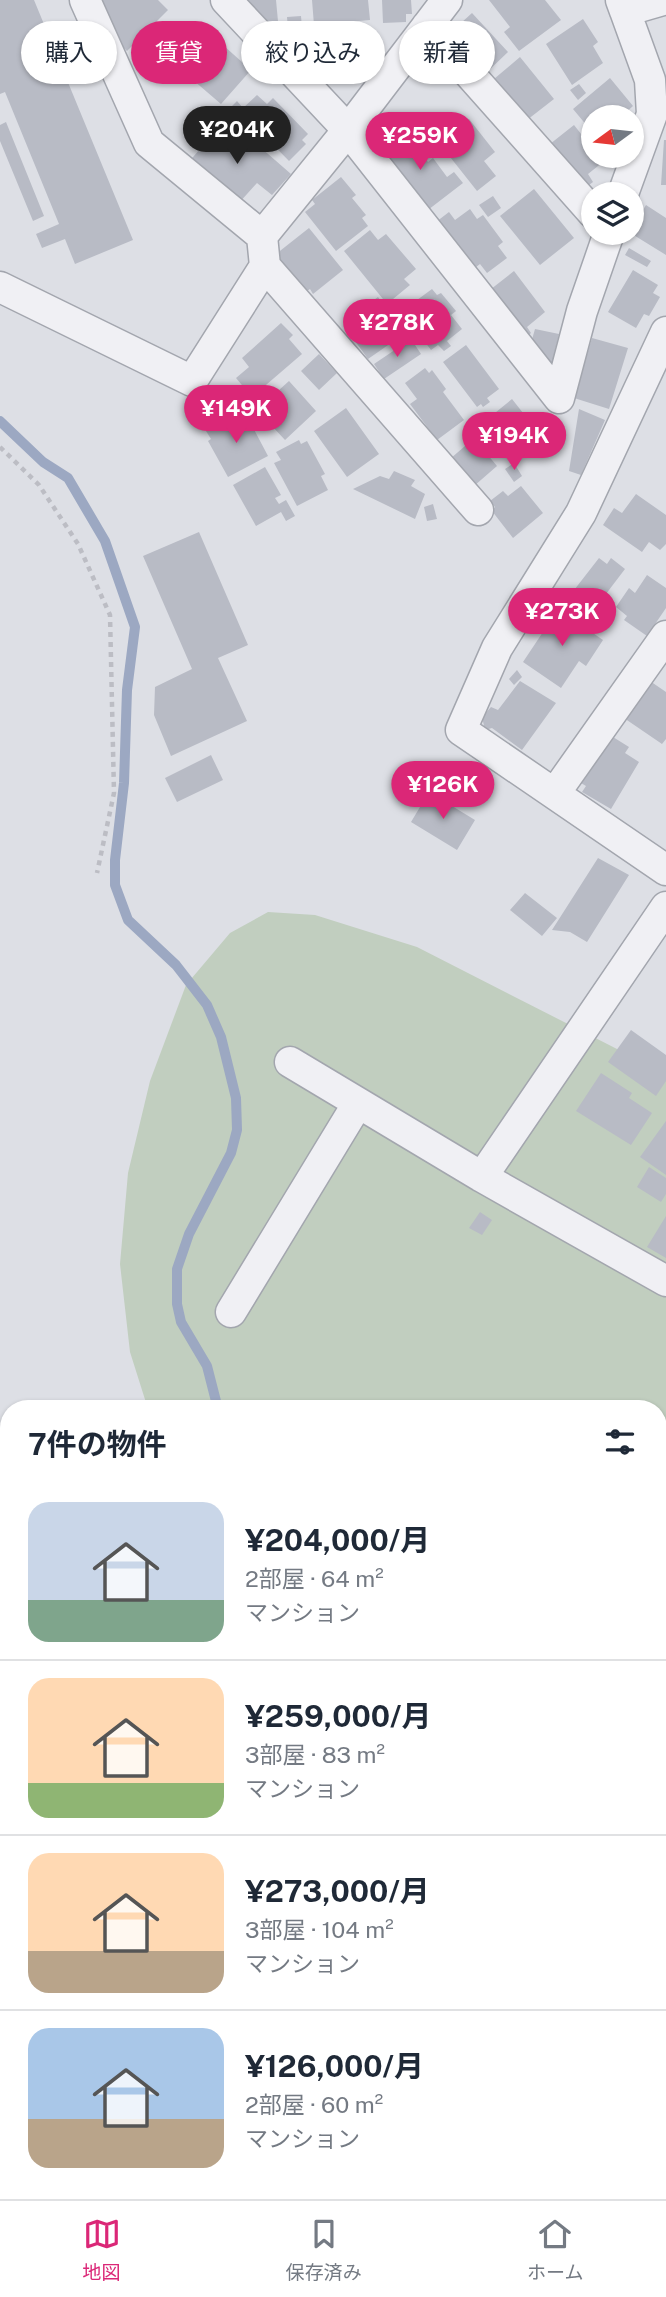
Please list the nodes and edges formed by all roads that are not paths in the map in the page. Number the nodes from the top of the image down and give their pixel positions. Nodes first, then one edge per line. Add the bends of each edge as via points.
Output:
1 (85, 0) edge
2 (226, 0) edge
3 (447, 0) edge
4 (663, 0) edge
5 (623, 6) edge
6 (431, 21) edge
7 (399, 63) edge
8 (479, 84) edge
9 (348, 130) junction
10 (627, 182) edge
11 (581, 199) edge
12 (262, 236) junction
13 (605, 245) edge
14 (265, 266) junction
15 (0, 287) edge
16 (666, 332) edge
17 (478, 510) dead end
18 (666, 636) edge
19 (555, 793) junction
20 (666, 870) edge
21 (666, 907) edge
22 (290, 1062) dead end
23 (359, 1103) junction
24 (482, 1177) junction
25 (666, 1281) edge
26 (231, 1312) dead end

1 - 12 street via 149,143
2 - 9 street
3 - 6 street
4 - 5 street
5 - 10 street via 650,80 652,114
7 - 9 street
8 - 11 street
9 - 12 street
9 - 13 street via 559,398
12 - 14 street
14 - 15 street via 192,381
14 - 17 street
16 - 19 street via 580,513 497,648 461,730
18 - 19 street
19 - 20 street
21 - 24 street
22 - 23 street
23 - 24 street
23 - 26 street
24 - 25 street

